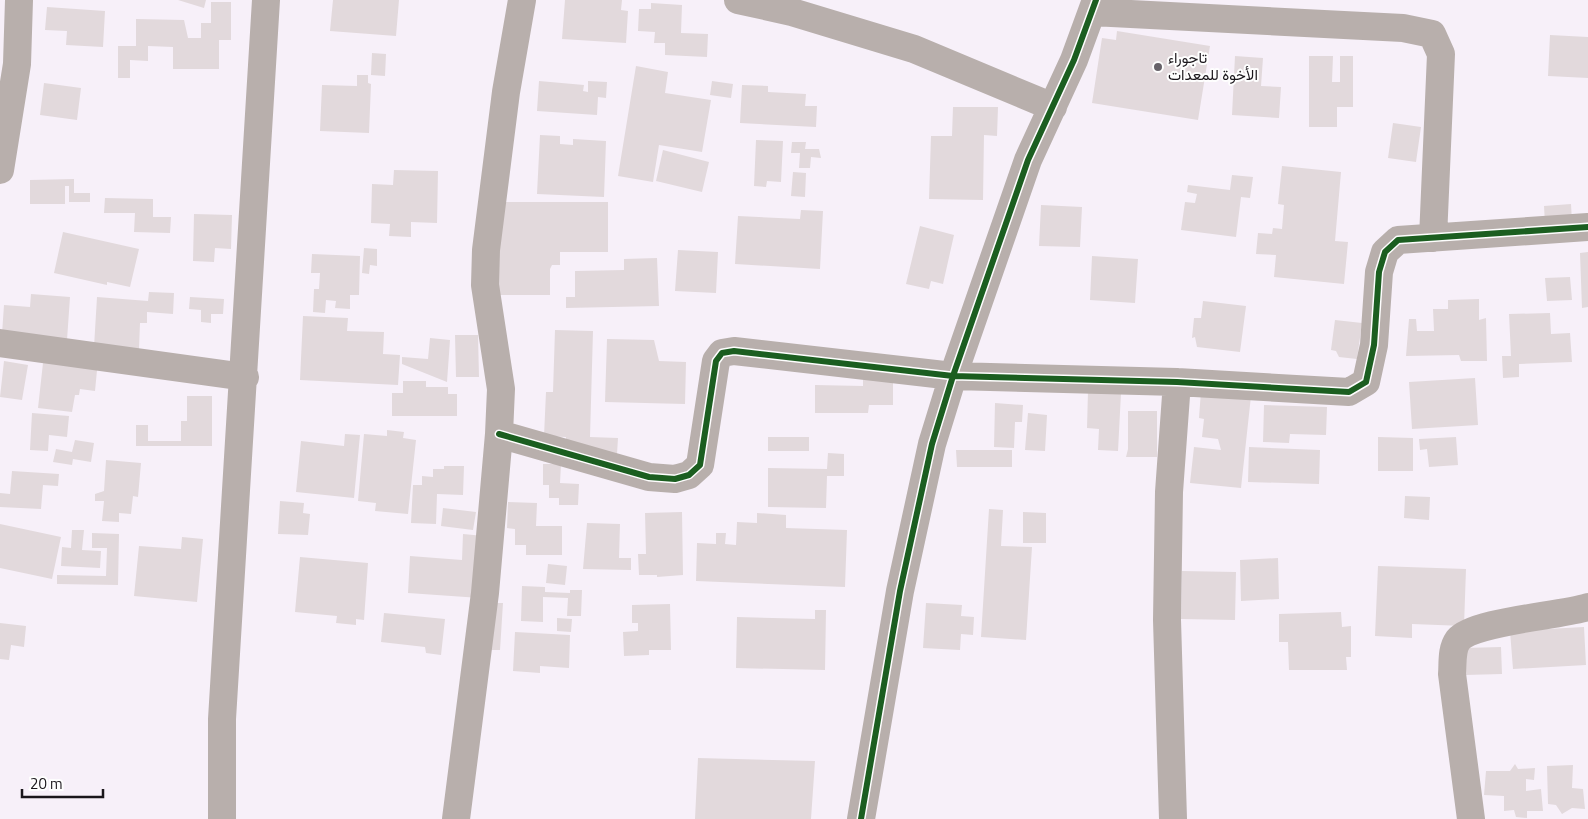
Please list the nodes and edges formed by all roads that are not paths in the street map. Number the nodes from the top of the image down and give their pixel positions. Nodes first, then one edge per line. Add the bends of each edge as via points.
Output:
1 (19, 0) edge
2 (266, 0) edge
3 (522, 0) edge
4 (738, 0) edge
5 (1094, 6) edge
6 (1053, 107) junction
7 (0, 170) edge
8 (1588, 227) edge
9 (1433, 238) junction
10 (0, 343) edge
11 (953, 376) junction
12 (245, 377) junction
13 (1176, 382) junction
14 (499, 434) junction
15 (1588, 607) edge
16 (222, 819) edge
17 (456, 819) edge
18 (861, 819) edge
19 (1172, 819) edge
20 (1471, 819) edge

1 - 7 street via 17,64
2 - 12 street
3 - 14 street via 506,92 486,250 485,285 501,389
4 - 6 street via 792,12 914,49
5 - 6 street
5 - 9 street via 1403,28 1432,34 1441,54
6 - 11 street via 1028,160
8 - 9 street
9 - 13 street via 1398,240 1385,252 1379,272 1374,345 1366,382 1348,392
10 - 12 street
11 - 13 street
11 - 14 street via 734,351 722,353 716,361 700,465 690,475 675,480 649,477
11 - 18 street via 932,444 902,582
12 - 16 street via 222,719
13 - 19 street via 1168,511
14 - 17 street via 485,594
15 - 20 street via 1493,625 1467,633 1458,640 1453,651 1452,674

